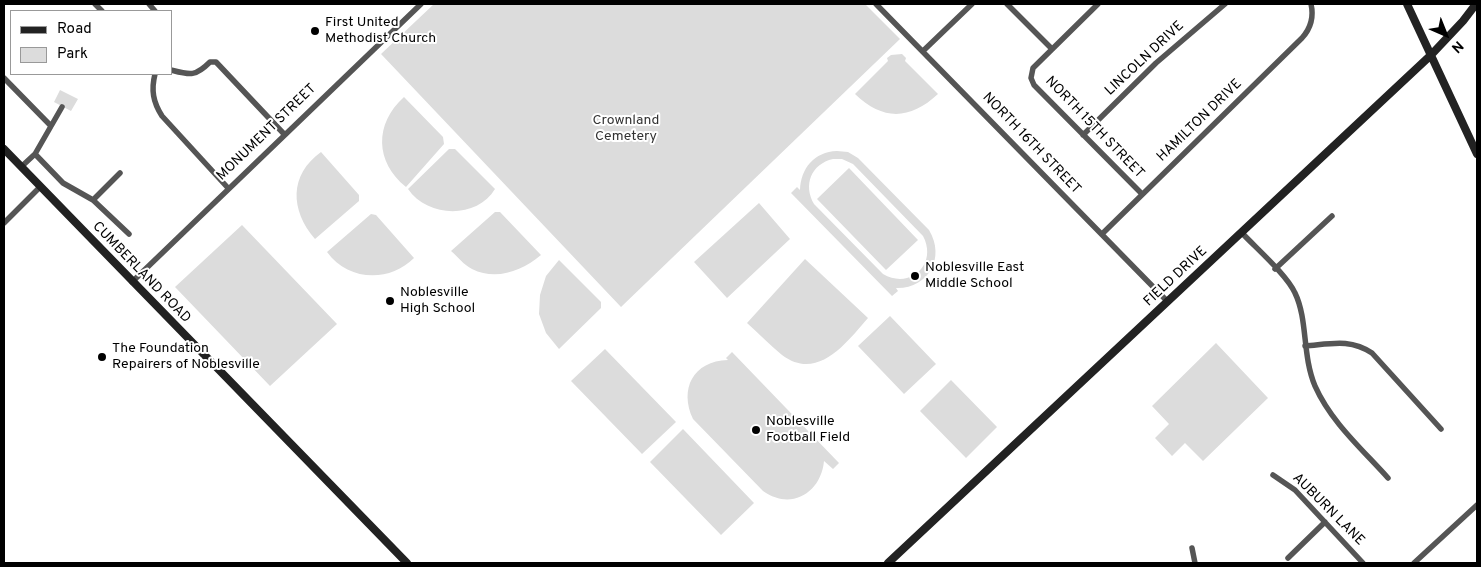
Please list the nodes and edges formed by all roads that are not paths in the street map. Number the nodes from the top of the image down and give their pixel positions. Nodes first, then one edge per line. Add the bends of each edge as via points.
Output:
1 (421, 4) edge
2 (876, 4) edge
3 (972, 4) edge
4 (1008, 4) edge
5 (1098, 4) edge
6 (1225, 4) edge
7 (1311, 4) edge
8 (1407, 4) edge
9 (1476, 4) edge
10 (1052, 49) junction
11 (923, 51) junction
12 (1431, 55) junction
13 (172, 70) edge
14 (155, 75) edge
15 (4, 78) edge
16 (62, 107) dead end
17 (51, 126) junction
18 (284, 134) junction
19 (1083, 135) junction
20 (4, 149) edge
21 (35, 154) junction
22 (1477, 154) edge
23 (21, 167) junction
24 (120, 173) dead end
25 (40, 187) junction
26 (228, 188) junction
27 (1142, 194) junction
28 (93, 200) junction
29 (1332, 216) dead end
30 (4, 223) edge
31 (1242, 233) junction
32 (129, 234) dead end
33 (1102, 234) junction
34 (1275, 269) junction
35 (132, 282) junction
36 (1168, 302) junction
37 (1305, 346) junction
38 (1441, 429) dead end
39 (1274, 475) dead end
40 (1388, 478) dead end
41 (1477, 505) edge
42 (1325, 522) junction
43 (1192, 548) dead end
44 (1288, 558) dead end
45 (407, 563) edge
46 (888, 563) edge
47 (1195, 563) edge
48 (1363, 563) edge
49 (1414, 563) edge

1 - 18 street, MONUMENT STREET
2 - 11 street, NORTH 16TH STREET
3 - 11 street
4 - 10 street
5 - 10 street
6 - 19 street, LINCOLN DRIVE via 1163,57
7 - 27 street, HAMILTON DRIVE via 1312,23 1308,32
8 - 12 street
9 - 12 street, FIELD DRIVE
10 - 19 street, NORTH 15TH STREET via 1033,68 1031,78 1034,85
11 - 33 street, NORTH 16TH STREET
12 - 22 street
12 - 31 street, FIELD DRIVE
13 - 18 street via 191,75 210,62 216,62
14 - 26 street via 153,96 162,116
15 - 17 street
16 - 17 street
17 - 21 street
18 - 26 street, MONUMENT STREET
19 - 27 street, NORTH 15TH STREET
20 - 23 street, CUMBERLAND ROAD
21 - 23 street
21 - 28 street via 63,183
23 - 25 street, CUMBERLAND ROAD
24 - 28 street
25 - 30 street
25 - 35 street, CUMBERLAND ROAD
26 - 35 street, MONUMENT STREET
27 - 33 street, HAMILTON DRIVE
28 - 32 street
29 - 34 street
31 - 34 street
31 - 36 street, FIELD DRIVE
33 - 36 street, NORTH 16TH STREET
34 - 37 street via 1297,299
35 - 45 street, CUMBERLAND ROAD
36 - 46 street, FIELD DRIVE
37 - 38 street via 1342,343 1363,347
37 - 40 street via 1308,366 1329,412
39 - 42 street, AUBURN LANE via 1295,490
41 - 49 street
42 - 44 street
42 - 48 street, AUBURN LANE
43 - 47 street

